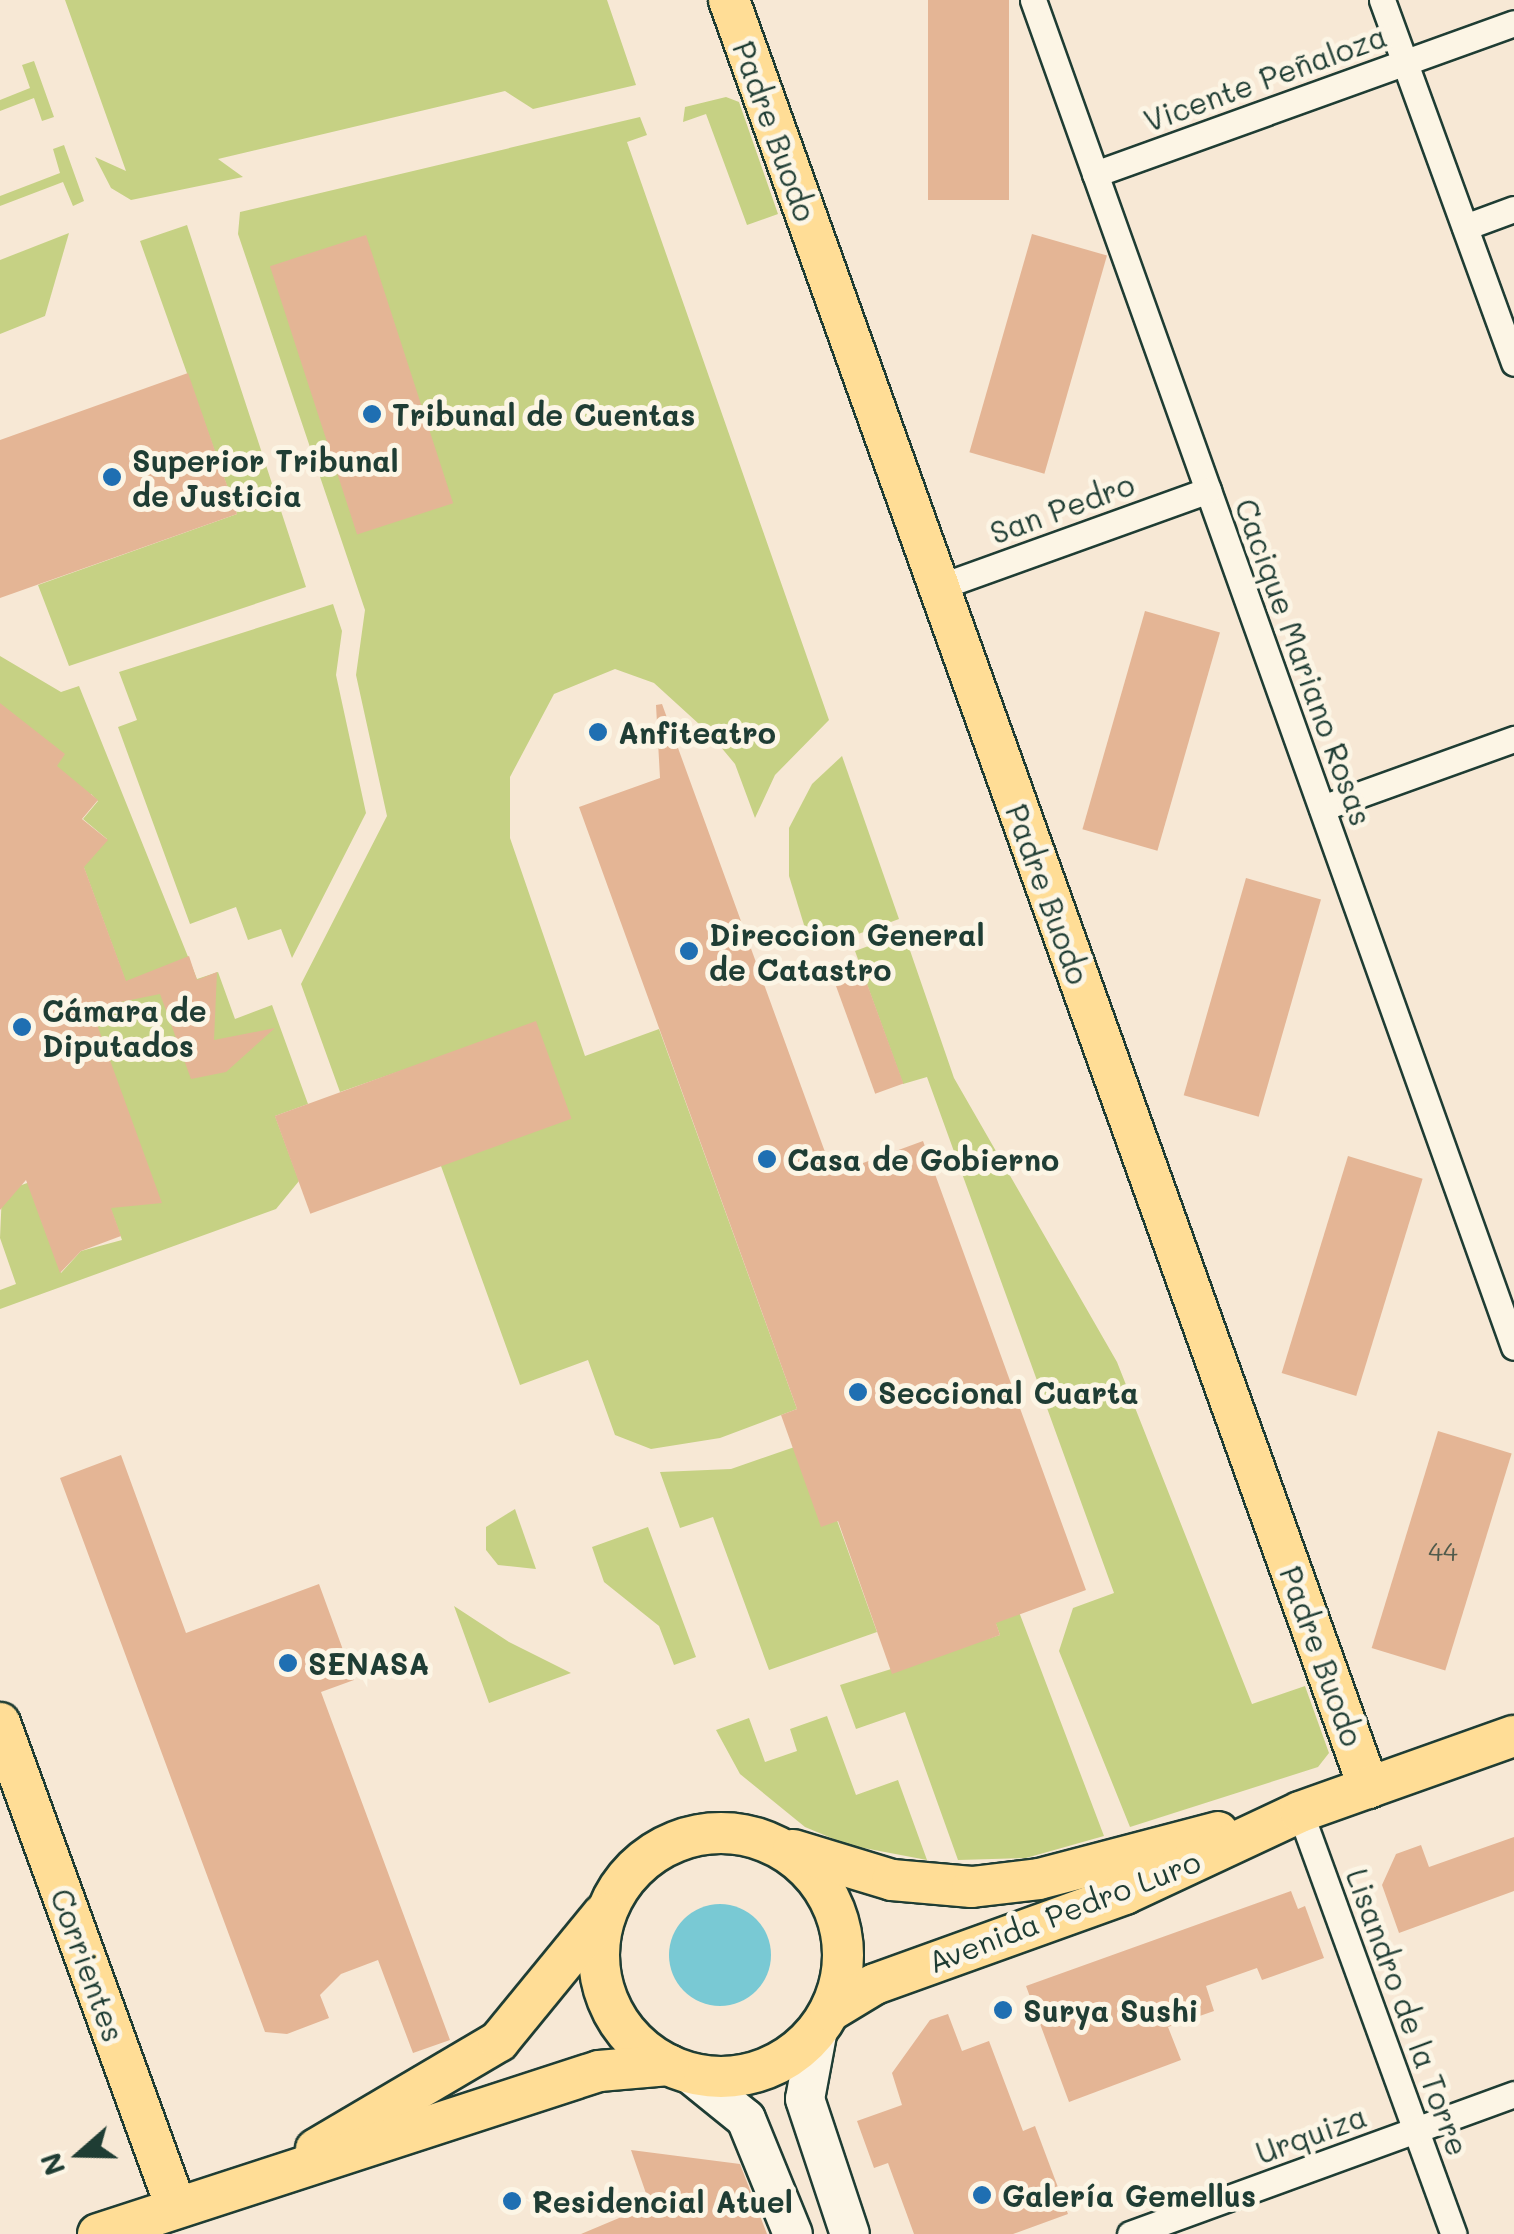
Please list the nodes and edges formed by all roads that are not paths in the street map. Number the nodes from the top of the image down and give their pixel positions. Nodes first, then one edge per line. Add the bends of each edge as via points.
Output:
1 (728, 0) edge
2 (1033, 0) edge
3 (1382, 0) edge
4 (1514, 23) edge
5 (1405, 63) junction
6 (1095, 174) junction
7 (1514, 209) edge
8 (1465, 227) junction
9 (1514, 362) edge
10 (1208, 490) junction
11 (939, 588) junction
12 (1514, 739) edge
13 (1322, 808) junction
14 (1514, 1347) edge
15 (0, 1722) edge
16 (1514, 1736) edge
17 (1369, 1788) junction
18 (1300, 1812) junction
19 (772, 1843) junction
20 (608, 1907) junction
21 (824, 2020) junction
22 (679, 2069) junction
23 (1514, 2094) edge
24 (1416, 2130) junction
25 (288, 2166) junction
26 (180, 2220) edge
27 (98, 2234) edge
28 (793, 2234) edge
29 (850, 2234) edge
30 (1130, 2234) edge
31 (1454, 2234) edge

1 - 11 main road, Padre Buodo
2 - 6 street, Cacique Mariano Rosas
3 - 5 street
4 - 5 street, Vicente Peñaloza
5 - 6 street, Vicente Peñaloza
5 - 8 street
6 - 10 street, Cacique Mariano Rosas
7 - 8 street
8 - 9 street
10 - 11 street, San Pedro
10 - 13 street, Cacique Mariano Rosas
11 - 17 main road, Padre Buodo
12 - 13 street
13 - 14 street, Cacique Mariano Rosas
15 - 26 main road, Corrientes
16 - 17 main road, Avenida Pedro Luro
17 - 18 main road, Avenida Pedro Luro
18 - 19 main road, Avenida Pedro Luro via 988,1886 892,1880
18 - 21 main road, Avenida Pedro Luro via 1125,1894 876,1984
18 - 24 street, Lisandro de la Torre
19 - 20 main road via 715,1832 676,1840 628,1874
19 - 21 main road via 805,1866 836,1914 842,1973
20 - 22 main road via 599,1948 604,1989 635,2042
20 - 25 main road via 499,2041
21 - 22 main road via 760,2070
21 - 29 main road via 804,2099
22 - 25 main road via 599,2071 401,2140
22 - 28 main road via 746,2119
23 - 24 street, Urquiza
24 - 30 street, Urquiza
24 - 31 street, Lisandro de la Torre
25 - 26 main road
26 - 27 main road

